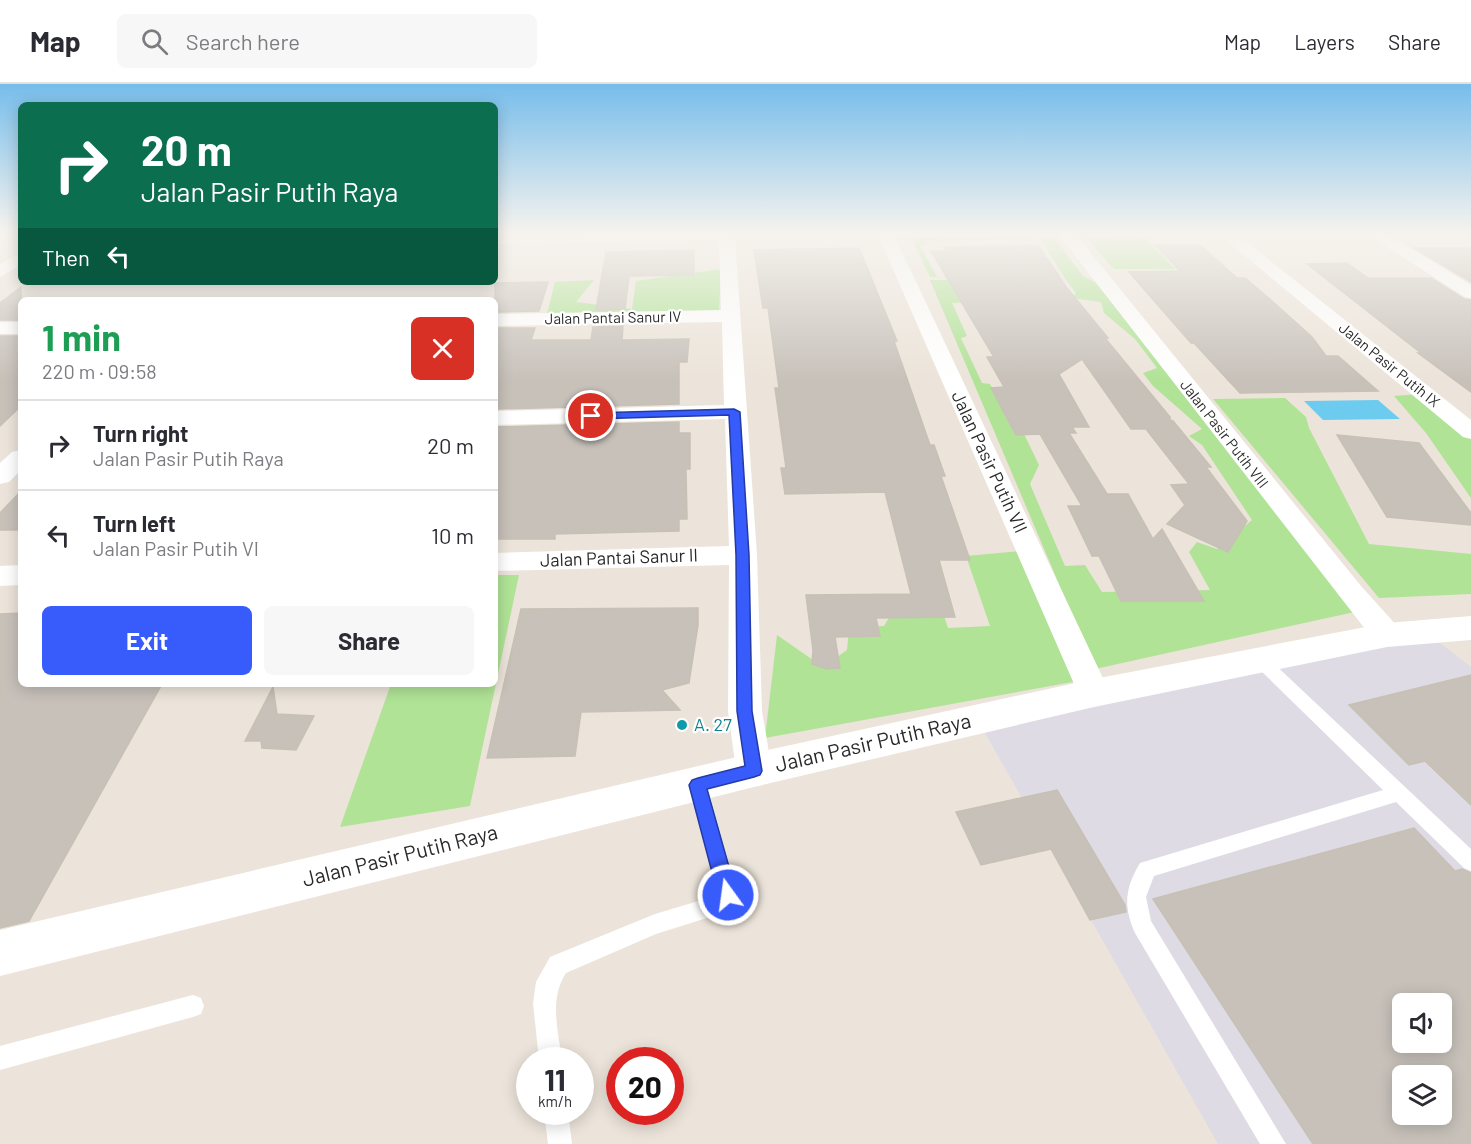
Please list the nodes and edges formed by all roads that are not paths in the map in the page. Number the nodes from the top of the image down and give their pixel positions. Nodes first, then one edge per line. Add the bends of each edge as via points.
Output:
1 (730, 280) edge
2 (906, 280) edge
3 (1103, 280) edge
4 (1284, 280) edge
5 (1451, 280) edge
6 (1471, 293) edge
7 (731, 316) junction
8 (498, 320) edge
9 (0, 328) edge
10 (18, 328) edge
11 (734, 412) junction
12 (498, 418) edge
13 (1471, 432) edge
14 (18, 460) edge
15 (0, 477) edge
16 (742, 555) junction
17 (498, 562) edge
18 (18, 575) edge
19 (0, 576) edge
20 (1471, 628) edge
21 (1387, 635) junction
22 (1262, 662) junction
23 (1094, 693) junction
24 (754, 771) junction
25 (698, 785) junction
26 (1399, 793) junction
27 (1471, 862) edge
28 (0, 953) edge
29 (193, 1006) dead end
30 (549, 1047) edge
31 (0, 1058) edge
32 (558, 1125) edge
33 (560, 1144) edge
34 (1274, 1144) edge

1 - 7 street
2 - 23 street, Jalan Pasir Putih VII
3 - 21 street, Jalan Pasir Putih VIII
4 - 13 street, Jalan Pasir Putih IX
5 - 6 street
7 - 8 street, Jalan Pantai Sanur IV
7 - 11 street
9 - 10 street
11 - 12 street
11 - 16 street
14 - 15 street
16 - 17 street, Jalan Pantai Sanur II
16 - 24 street via 745,711
18 - 19 street
20 - 21 street, Jalan Pasir Putih Raya
21 - 22 street, Jalan Pasir Putih Raya
22 - 23 street, Jalan Pasir Putih Raya
22 - 26 lane
23 - 24 street, Jalan Pasir Putih Raya
24 - 25 street, Jalan Pasir Putih Raya
25 - 28 street, Jalan Pasir Putih Raya
25 - 30 lane via 728,895 722,904 655,924 558,964 547,982 544,1003
26 - 27 lane
26 - 34 lane via 1147,869 1137,886 1134,902 1142,926
29 - 31 lane
32 - 33 lane

